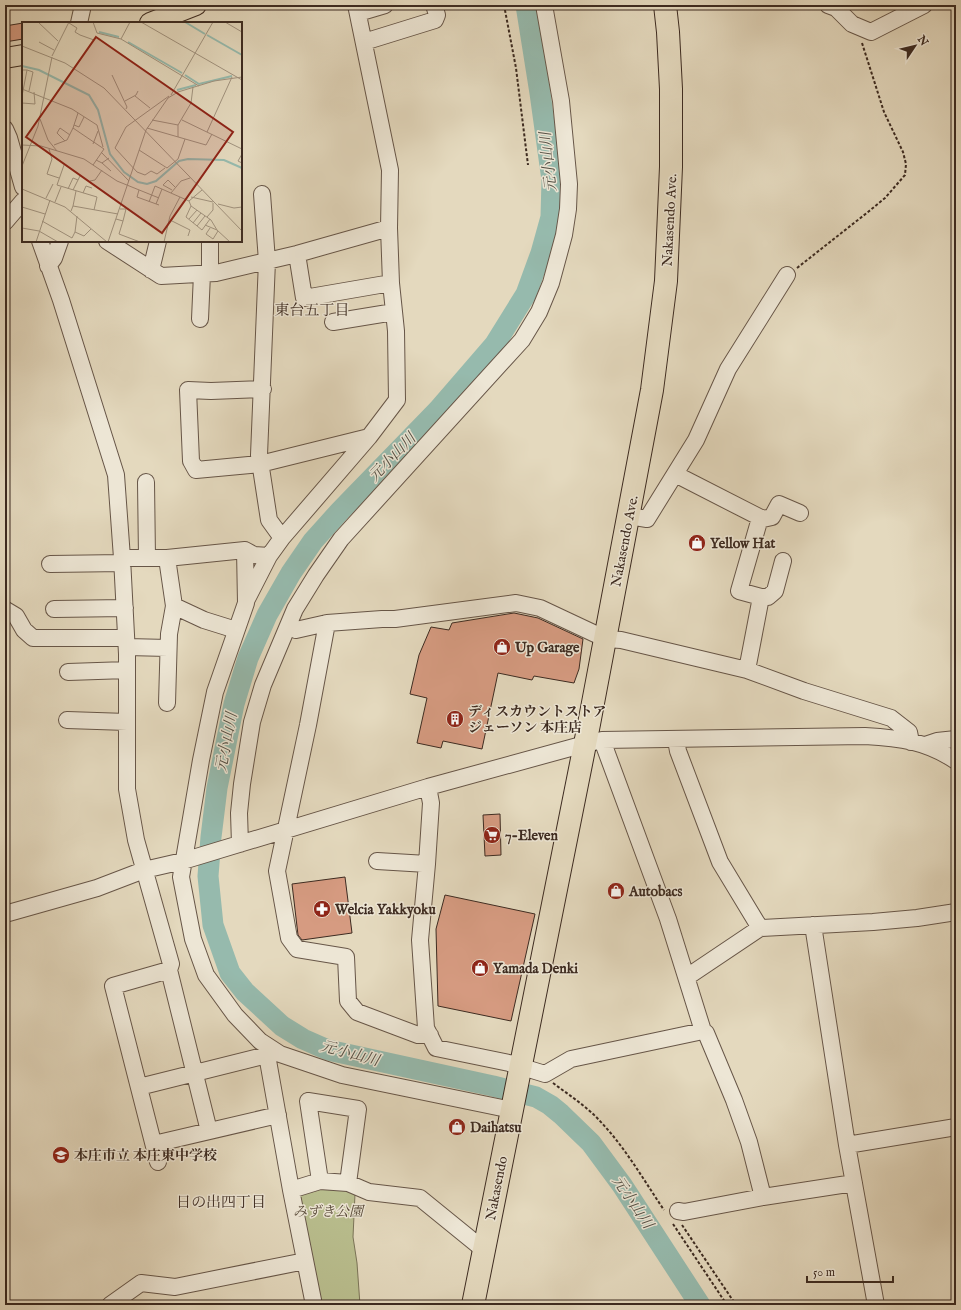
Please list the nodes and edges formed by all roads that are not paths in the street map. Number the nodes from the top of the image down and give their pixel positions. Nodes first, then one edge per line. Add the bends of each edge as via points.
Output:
1 (83, 5) edge
2 (385, 5) edge
3 (434, 5) edge
4 (544, 5) edge
5 (665, 5) edge
6 (828, 5) edge
7 (924, 5) edge
8 (357, 9) edge
9 (185, 13) edge
10 (79, 22) edge
11 (154, 22) edge
12 (364, 42) junction
13 (22, 55) edge
14 (5, 58) edge
15 (13, 138) edge
16 (22, 182) edge
17 (262, 194) dead end
18 (22, 202) edge
19 (5, 222) edge
20 (389, 228) junction
21 (40, 242) edge
22 (60, 242) edge
23 (111, 242) edge
24 (158, 242) edge
25 (210, 242) edge
26 (126, 246) edge
27 (297, 254) junction
28 (267, 261) junction
29 (48, 266) junction
30 (151, 270) junction
31 (206, 274) junction
32 (787, 275) road end
33 (391, 283) junction
34 (394, 312) junction
35 (200, 319) dead end
36 (333, 322) dead end
37 (263, 389) junction
38 (369, 437) junction
39 (260, 464) junction
40 (675, 474) junction
41 (146, 482) dead end
42 (800, 514) dead end
43 (629, 516) junction
44 (760, 518) junction
45 (282, 538) junction
46 (245, 550) junction
47 (269, 556) junction
48 (147, 558) junction
49 (167, 558) junction
50 (123, 560) junction
51 (783, 562) dead end
52 (50, 564) dead end
53 (761, 597) junction
54 (246, 603) junction
55 (174, 606) junction
56 (125, 608) junction
57 (54, 609) dead end
58 (6, 610) edge
59 (326, 623) junction
60 (288, 626) junction
61 (236, 630) junction
62 (606, 639) junction
63 (126, 643) junction
64 (168, 648) junction
65 (127, 670) junction
66 (747, 670) junction
67 (68, 672) dead end
68 (167, 703) dead end
69 (67, 720) dead end
70 (127, 722) junction
71 (956, 739) edge
72 (676, 740) junction
73 (594, 742) junction
74 (918, 743) junction
75 (956, 762) edge
76 (428, 787) junction
77 (286, 829) junction
78 (236, 845) junction
79 (186, 860) junction
80 (377, 861) dead end
81 (427, 864) junction
82 (144, 870) junction
83 (956, 912) edge
84 (5, 914) edge
85 (812, 924) junction
86 (760, 928) junction
87 (169, 970) junction
88 (687, 977) junction
89 (703, 1030) junction
90 (430, 1035) junction
91 (520, 1069) junction
92 (195, 1073) junction
93 (139, 1087) junction
94 (512, 1108) junction
95 (278, 1115) junction
96 (956, 1127) edge
97 (209, 1131) junction
98 (154, 1144) junction
99 (847, 1145) junction
100 (158, 1162) dead end
101 (320, 1181) junction
102 (854, 1183) junction
103 (348, 1184) junction
104 (291, 1190) junction
105 (763, 1197) junction
106 (670, 1214) road end
107 (484, 1250) junction
108 (305, 1261) junction
109 (113, 1304) edge
110 (314, 1305) edge
111 (473, 1305) edge
112 (876, 1305) edge

1 - 10 street
2 - 8 street
3 - 12 street via 436,20
4 - 60 street via 561,101 569,184 564,235 551,283 539,312 522,340 341,540 316,574
5 - 43 highway, Nakasendo Ave. via 671,88 666,281 652,390
6 - 7 street via 836,8 852,24 871,32
8 - 12 street
9 - 11 main road
12 - 20 street via 390,170
13 - 14 main road
15 - 16 street
17 - 28 street
18 - 19 street
20 - 27 street
20 - 33 street
21 - 29 street
22 - 29 street
23 - 26 street
24 - 30 street
25 - 31 street
26 - 30 street
27 - 28 street
27 - 33 street via 304,298
28 - 31 street
28 - 37 street
29 - 50 street via 116,475
30 - 31 street via 161,276
31 - 35 street
32 - 40 street via 728,369 696,440
33 - 34 street
34 - 36 street
34 - 38 street via 397,400
37 - 39 street
37 - 39 street via 188,390 191,461 196,470
38 - 39 street
38 - 45 street
39 - 45 street via 269,520
40 - 43 street via 647,519
40 - 44 street
41 - 48 street
42 - 44 street via 779,504 772,517 763,520
43 - 62 highway, Nakasendo Ave.
44 - 53 street via 740,591
45 - 47 street
46 - 47 street via 254,555
46 - 49 street
46 - 54 street
47 - 54 street
48 - 49 street
48 - 50 street
49 - 55 street
50 - 52 street
50 - 56 street
51 - 53 street via 775,591 768,597
53 - 66 street
54 - 61 street
55 - 61 street via 204,620
55 - 64 street
56 - 57 street
56 - 63 street
58 - 63 street via 16,616 24,630 33,638
59 - 60 street via 296,630
59 - 62 street via 395,619 516,603 540,608
59 - 77 street
60 - 78 street via 263,686 252,722
61 - 79 street via 215,692 201,760
62 - 66 street via 621,640
62 - 73 highway, Nakasendo Ave.
63 - 64 street
63 - 65 street
64 - 68 street
65 - 67 street
65 - 70 street
66 - 74 street via 891,718
69 - 70 street
70 - 82 street via 127,789
71 - 74 street
72 - 73 street
72 - 74 street via 865,736
72 - 86 street via 720,862
73 - 76 street
73 - 88 street via 668,918
73 - 91 highway, Nakasendo Ave.
74 - 75 street via 946,754
76 - 77 street
76 - 81 street via 431,803
77 - 78 street
77 - 90 street via 277,871 289,938 297,949 346,957 348,1001 357,1012 418,1035
78 - 79 street
79 - 82 street
79 - 94 street via 181,876 193,939 206,975 236,1015 260,1041 280,1054 342,1075
80 - 81 street
81 - 90 street via 420,940 426,1028
82 - 84 street via 97,888
82 - 87 street via 171,964
83 - 85 street via 873,922
85 - 86 street
85 - 99 street
86 - 88 street
87 - 92 street
87 - 93 street via 113,986
88 - 89 street
89 - 91 street via 571,1059 545,1074
89 - 105 street via 734,1100 749,1142
90 - 91 street via 436,1048
91 - 94 highway, Nakasendo
92 - 93 street
92 - 95 street via 267,1055
92 - 97 street
93 - 98 street
94 - 107 highway, Nakasendo
95 - 97 street
95 - 104 street
96 - 99 street
97 - 98 street
98 - 100 street
99 - 102 street
101 - 103 street
101 - 103 street via 308,1101 358,1109
101 - 104 street
102 - 105 street
102 - 112 street
103 - 107 street via 369,1192 420,1198
104 - 108 street
105 - 106 street
107 - 111 highway, Nakasendo
108 - 109 street via 175,1287 141,1283
108 - 110 street

